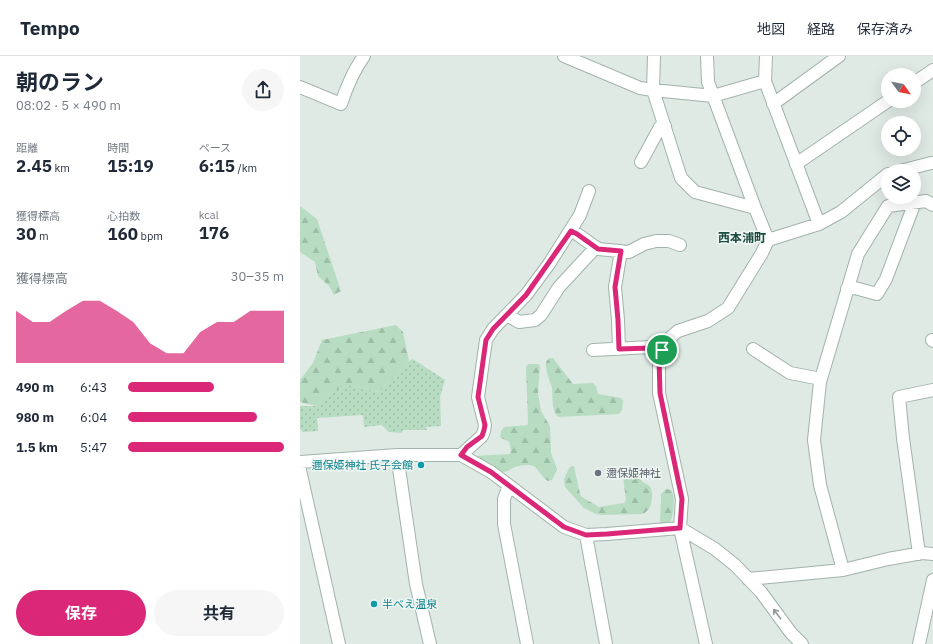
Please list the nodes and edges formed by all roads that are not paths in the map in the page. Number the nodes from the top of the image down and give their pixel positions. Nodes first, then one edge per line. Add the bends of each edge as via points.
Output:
1 (364, 56) edge
2 (564, 56) edge
3 (654, 56) edge
4 (707, 56) edge
5 (766, 56) edge
6 (840, 56) edge
7 (933, 70) edge
8 (921, 78) edge
9 (765, 81) junction
10 (300, 87) edge
11 (653, 90) junction
12 (713, 96) junction
13 (774, 104) junction
14 (881, 106) edge
15 (665, 126) junction
16 (932, 160) edge
17 (641, 162) dead end
18 (796, 164) junction
19 (920, 164) edge
20 (881, 180) edge
21 (589, 191) dead end
22 (921, 201) edge
23 (902, 204) edge
24 (914, 204) edge
25 (933, 205) edge
26 (755, 208) junction
27 (819, 224) junction
28 (571, 231) junction
29 (768, 240) junction
30 (680, 245) dead end
31 (596, 247) junction
32 (621, 251) junction
33 (847, 289) junction
34 (507, 315) junction
35 (619, 349) junction
36 (752, 349) dead end
37 (593, 350) dead end
38 (662, 350) junction
39 (821, 379) junction
40 (933, 390) edge
41 (397, 455) junction
42 (461, 455) junction
43 (300, 462) edge
44 (300, 470) edge
45 (509, 486) junction
46 (680, 528) junction
47 (586, 535) junction
48 (918, 554) junction
49 (933, 554) edge
50 (843, 570) junction
51 (748, 579) junction
52 (933, 580) edge
53 (929, 615) edge
54 (339, 644) edge
55 (430, 644) edge
56 (527, 644) edge
57 (606, 644) edge
58 (706, 644) edge
59 (802, 644) edge
60 (919, 644) edge

1 - 10 street via 347,84 341,104
2 - 11 street via 640,88
3 - 11 street
4 - 12 street via 708,82
5 - 9 street
6 - 13 street
7 - 8 street
9 - 12 street
9 - 13 street
11 - 12 street
11 - 15 street
12 - 26 street
13 - 18 street
14 - 18 street
15 - 17 street via 660,127
15 - 26 street via 681,178 695,192
16 - 19 street
18 - 27 street
20 - 27 street via 840,212
21 - 28 street
22 - 25 street
23 - 33 street via 888,206 858,254
24 - 33 street via 886,279 877,294 855,288
26 - 29 street
27 - 29 street
28 - 31 street
28 - 34 street via 526,295
29 - 38 street via 728,308 708,321 678,331 664,343
30 - 32 street via 669,241 656,241 629,252
31 - 32 street
31 - 34 street via 559,287 535,320 520,322
32 - 35 street via 615,287
33 - 39 street
34 - 42 street via 486,340 478,397 484,430 482,436
35 - 37 street
35 - 38 street
36 - 39 street via 790,373
38 - 46 street via 659,359 660,393 682,499
39 - 50 street via 814,440 820,486
40 - 48 street via 899,397
41 - 42 street
41 - 43 street
41 - 55 street via 416,584
42 - 45 street
44 - 54 street
45 - 47 street via 564,527
45 - 56 street via 504,499 504,524
46 - 47 street
46 - 51 street via 735,564
46 - 58 street
47 - 57 street
48 - 49 street
48 - 50 street
50 - 51 street
59 -> 51 street
52 - 53 street
53 - 60 street

